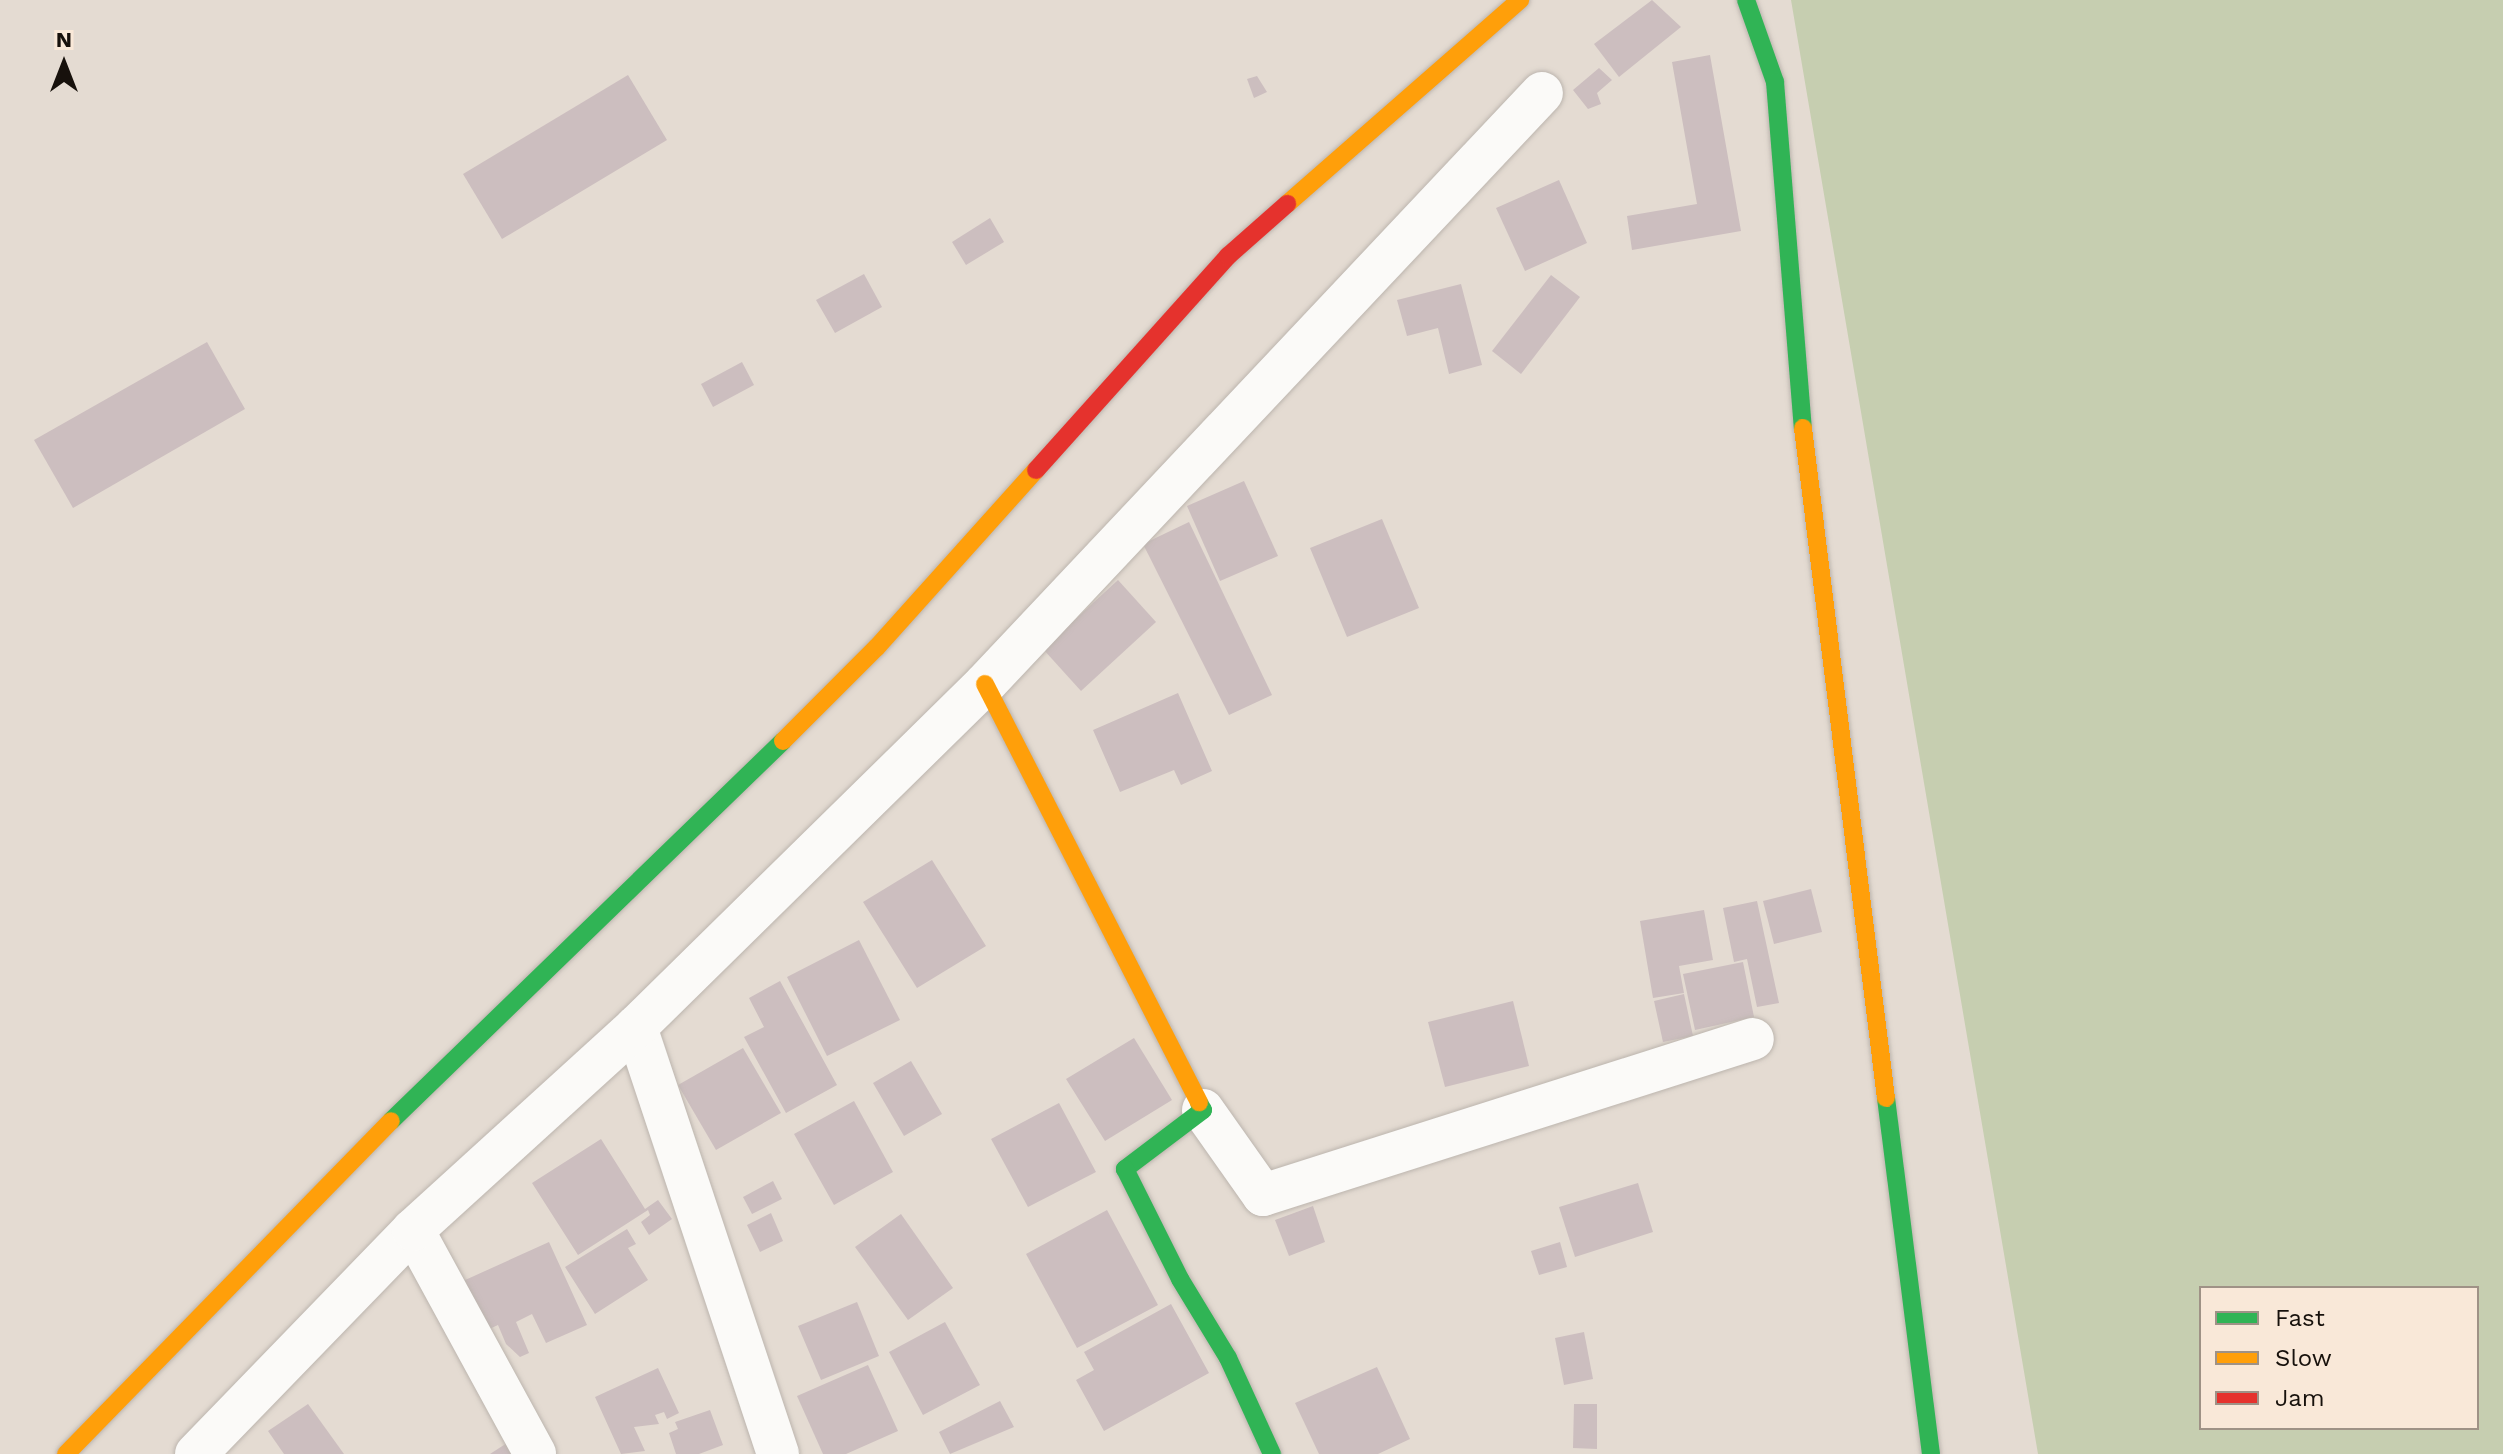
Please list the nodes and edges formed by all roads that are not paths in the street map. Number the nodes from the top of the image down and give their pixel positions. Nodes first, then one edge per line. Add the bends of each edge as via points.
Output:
1 (1520, 0) edge
2 (1746, 0) edge
3 (1542, 93) dead end
4 (985, 684) junction
5 (636, 1027) junction
6 (1753, 1039) dead end
7 (1203, 1110) junction
8 (413, 1230) junction
9 (66, 1454) edge
10 (196, 1454) edge
11 (535, 1454) edge
12 (778, 1454) edge
13 (1272, 1454) edge
14 (1931, 1454) edge

1 - 9 street via 1228,256 877,647 693,832 333,1177
2 - 14 street via 1775,82 1809,498
3 - 4 street
4 - 5 street
4 - 7 street
5 - 8 street
5 - 12 street
6 - 7 street via 1263,1195
7 - 13 street via 1125,1169 1180,1279 1228,1358
8 - 10 street
8 - 11 street

